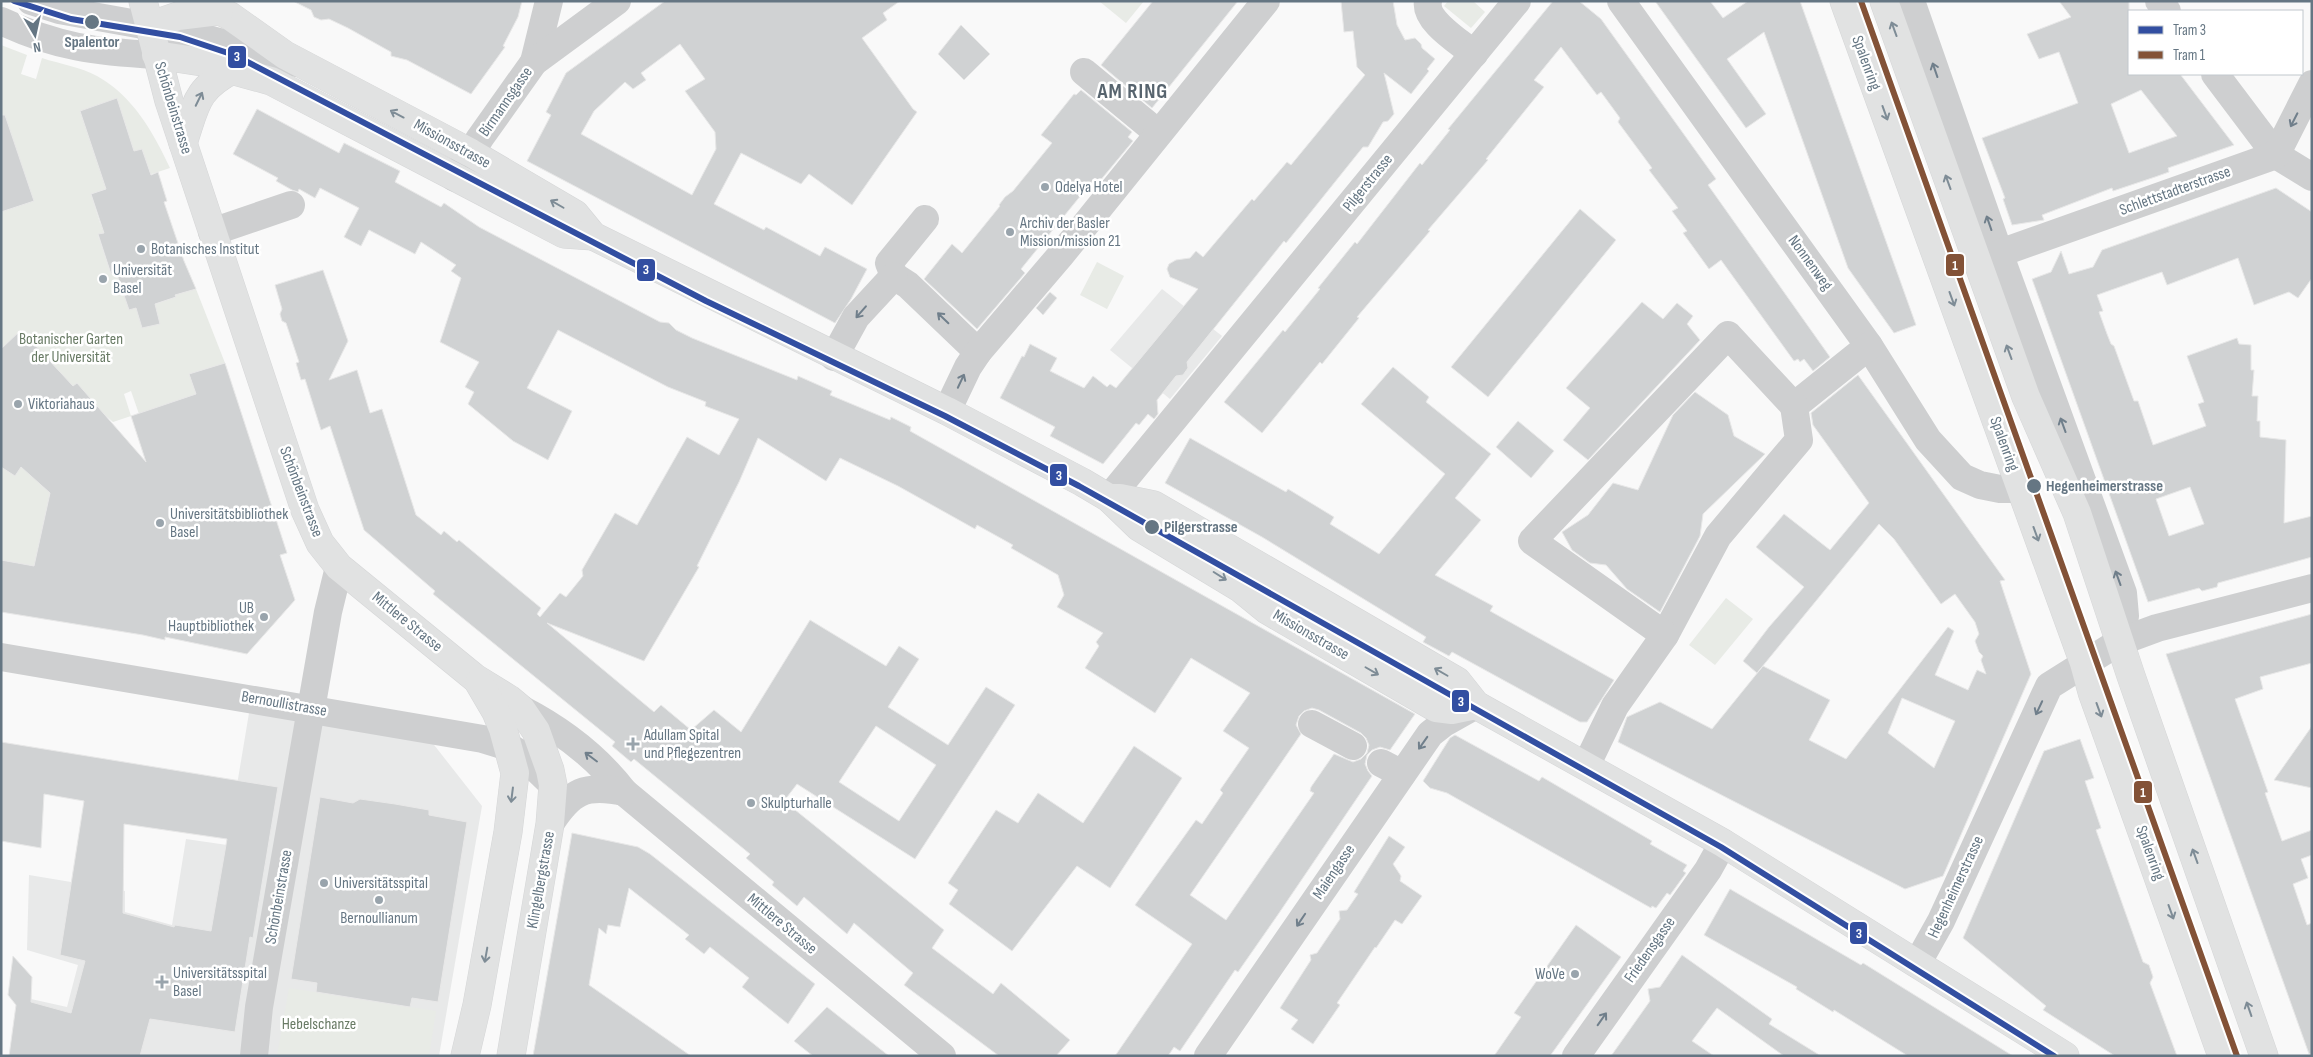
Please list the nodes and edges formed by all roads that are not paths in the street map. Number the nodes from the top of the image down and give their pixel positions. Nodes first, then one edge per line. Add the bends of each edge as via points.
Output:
1 (31, 1) edge
2 (548, 1) edge
3 (617, 1) edge
4 (1266, 1) edge
5 (1428, 1) edge
6 (1621, 1) edge
7 (1844, 1) edge
8 (1884, 1) edge
9 (1911, 1) edge
10 (1511, 3) edge
11 (210, 6) edge
12 (114, 12) edge
13 (147, 18) edge
14 (1, 22) edge
15 (1210, 48) dead end
16 (1474, 54) junction
17 (156, 55) junction
18 (534, 62) junction
19 (302, 64) junction
20 (234, 69) junction
21 (1084, 72) dead end
22 (2216, 75) edge
23 (2312, 84) edge
24 (1153, 128) junction
25 (183, 143) junction
26 (471, 153) junction
27 (2276, 155) junction
28 (2312, 177) edge
29 (455, 178) junction
30 (291, 204) dead end
31 (925, 219) dead end
32 (212, 232) junction
33 (593, 236) junction
34 (2000, 253) junction
35 (894, 276) junction
36 (1869, 346) junction
37 (978, 352) junction
38 (834, 357) junction
39 (1794, 406) junction
40 (947, 411) junction
41 (2020, 488) junction
42 (1109, 498) junction
43 (339, 567) junction
44 (2312, 588) edge
45 (1665, 635) junction
46 (2120, 642) junction
47 (1, 657) edge
48 (2084, 663) junction
49 (475, 678) junction
50 (1476, 705) junction
51 (312, 709) junction
52 (521, 709) junction
53 (1312, 724) dead end
54 (1353, 746) dead end
55 (509, 747) junction
56 (1586, 766) junction
57 (553, 785) junction
58 (624, 792) junction
59 (550, 824) junction
60 (1724, 843) junction
61 (1917, 964) junction
62 (254, 1056) edge
63 (465, 1056) edge
64 (511, 1056) edge
65 (942, 1056) edge
66 (1208, 1056) edge
67 (1576, 1056) edge
68 (2065, 1056) edge
69 (2222, 1056) edge
70 (2264, 1056) edge

1 - 12 street via 59,10
2 - 18 street
3 - 18 street, Birmannsgasse
4 - 24 street
5 - 16 street via 1432,19
6 - 36 street, Nonnenweg
7 -> 41 main road, Spalenring
46 -> 8 main road via 2077,513 2026,398
34 -> 9 street
10 - 16 street, Pilgerstrasse
11 - 13 main road, Missionsstrasse via 178,16
11 - 19 main road, Missionsstrasse
12 - 13 street
12 - 17 street via 128,31
13 - 17 main road, Schönbeinstrasse
13 - 19 street, Missionsstrasse via 182,32
14 - 17 street via 43,40 110,52
15 - 24 street
16 - 42 street, Pilgerstrasse
17 - 20 main road, Missionsstrasse
17 - 25 main road, Schönbeinstrasse
18 - 26 street, Birmannsgasse
26 -> 19 main road, Missionsstrasse
25 -> 20 main road via 199,96 216,78
20 - 29 main road, Missionsstrasse via 271,81
21 - 24 street
22 - 27 street
23 -> 27 street
24 - 37 street via 1060,256
25 - 32 main road, Schönbeinstrasse
26 - 29 street, Birmannsgasse
33 -> 26 main road, Missionsstrasse via 575,214
27 - 28 street
27 - 34 street, Schlettstadterstrasse
29 - 33 main road, Missionsstrasse via 564,234
30 - 32 street
31 - 35 street via 889,263
32 - 43 main road, Schönbeinstrasse via 305,510 320,543
33 - 38 main road, Missionsstrasse
46 -> 34 street via 2125,616 2123,593
37 -> 35 street via 908,285
35 -> 38 street via 856,316
36 - 39 street
36 - 41 street, Nonnenweg via 1928,440 1962,477 2000,489
40 -> 37 street
38 - 40 main road, Missionsstrasse
39 - 45 street via 1799,440 1718,536
39 - 45 street via 1728,335 1532,541
40 - 42 main road, Missionsstrasse
41 -> 48 main road, Spalenring
42 - 50 main road, Missionsstrasse via 1140,527 1240,588 1267,610 1436,708 1452,710
43 - 49 main road, Mittlere Strasse
43 - 51 street, Schönbeinstrasse
44 - 46 street, Hegenheimerstrasse via 2157,628
45 - 56 street via 1615,706
46 - 48 street, Hegenheimerstrasse
70 -> 46 main road
47 - 51 street, Bernoullistrasse
48 -> 61 street, Hegenheimerstrasse via 2049,686 1941,921
48 -> 69 main road, Spalenring
49 - 52 main road, Mittlere Strasse
49 - 55 main road, Mittlere Strasse via 496,712
50 - 56 main road
50 -> 66 street, Maiengasse via 1444,723 1392,768
51 - 55 street, Bernoullistrasse via 483,739
51 - 62 street, Schönbeinstrasse via 259,1007
52 - 57 main road, Klingelbergstrasse via 547,758
58 -> 52 street, Mittlere Strasse via 598,762 547,723
53 - 54 street
55 - 57 street, Bernoullistrasse
55 -> 63 main road via 515,773 508,832
56 - 60 main road
57 - 59 main road, Klingelbergstrasse
58 - 59 street via 599,789 580,793 564,803
58 - 65 street, Mittlere Strasse
59 - 64 main road, Klingelbergstrasse
60 - 61 main road
67 -> 60 street, Friedensgasse
61 - 68 main road

